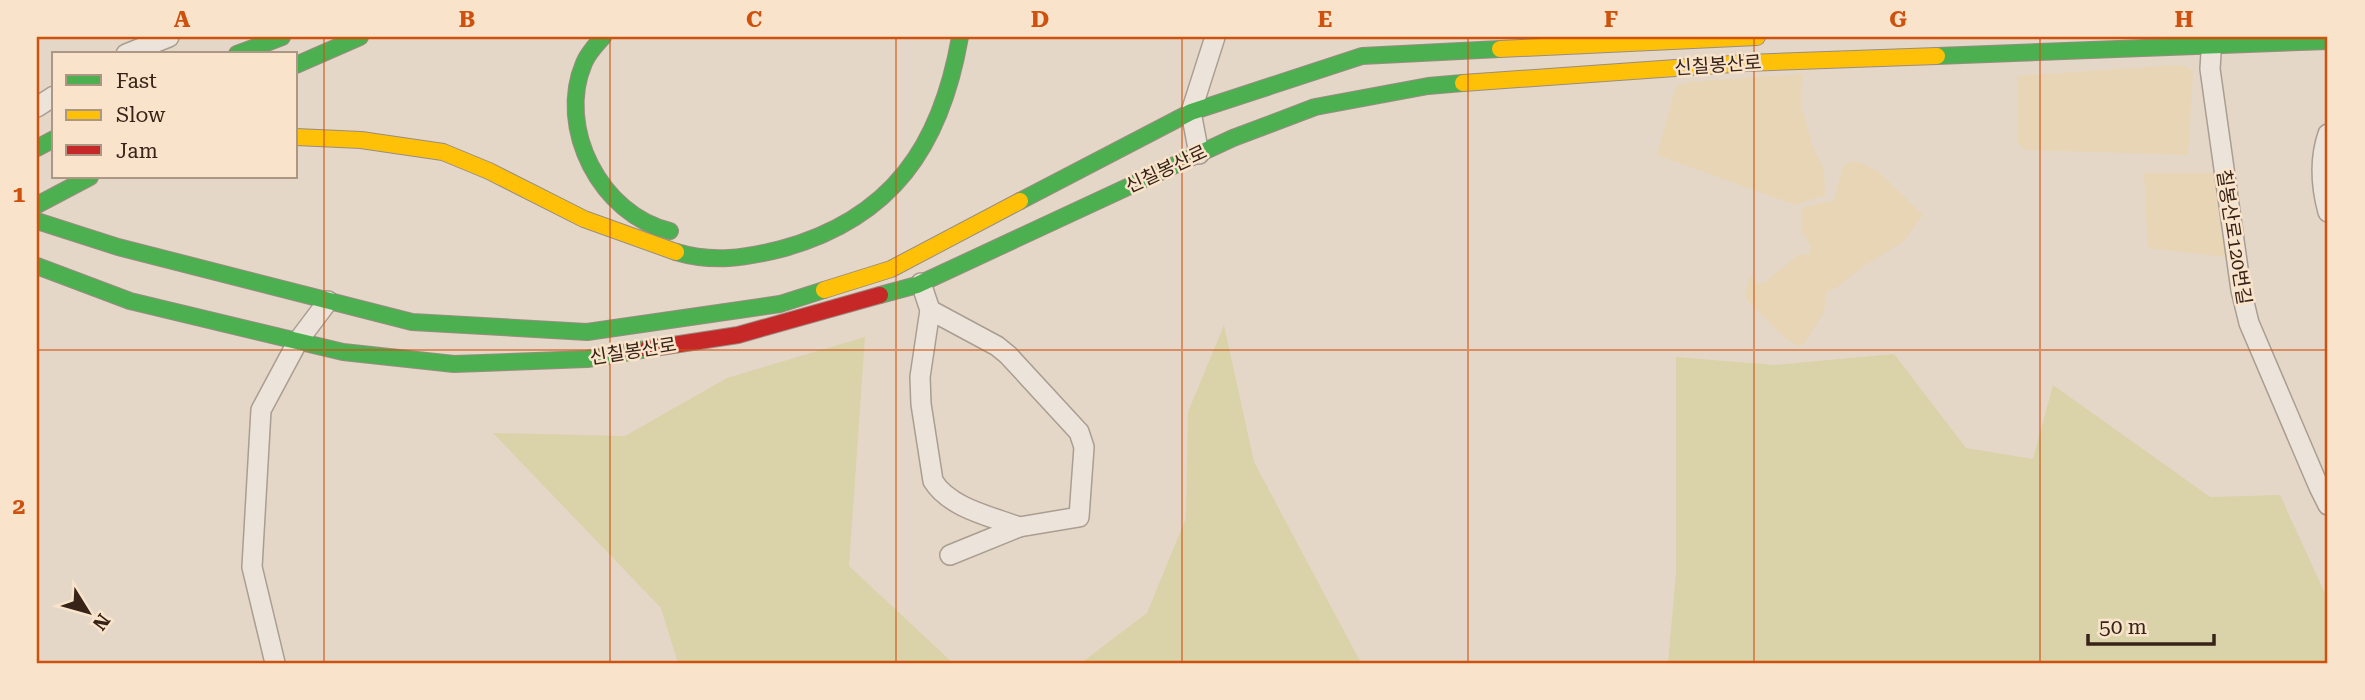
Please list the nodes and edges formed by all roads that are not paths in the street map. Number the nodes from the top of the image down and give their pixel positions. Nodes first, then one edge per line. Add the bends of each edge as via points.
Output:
1 (169, 37) edge
2 (266, 37) edge
3 (282, 37) edge
4 (360, 37) edge
5 (603, 37) edge
6 (960, 37) edge
7 (1215, 37) edge
8 (1757, 37) edge
9 (2212, 41) edge
10 (2328, 41) edge
11 (131, 52) edge
12 (234, 52) edge
13 (242, 52) edge
14 (298, 64) edge
15 (52, 97) edge
16 (37, 107) edge
17 (1191, 112) junction
18 (2328, 134) edge
19 (298, 137) edge
20 (1199, 154) junction
21 (88, 178) edge
22 (37, 205) edge
23 (2328, 212) edge
24 (822, 217) dead end
25 (37, 220) edge
26 (792, 229) dead end
27 (688, 234) dead end
28 (37, 265) edge
29 (921, 283) junction
30 (328, 301) junction
31 (930, 310) junction
32 (298, 341) junction
33 (2328, 505) edge
34 (1019, 527) junction
35 (950, 555) dead end
36 (275, 663) edge

1 - 11 street
2 - 12 main road
3 - 13 main road
4 - 14 main road
5 - 27 main road via 584,63 577,89 577,131 584,152 601,182 634,216 656,228
6 - 19 main road via 956,66 934,127 887,194 828,233 749,256 713,260 672,251 565,210 441,151 340,136
7 - 17 street
8 - 17 main road, 신칠봉산로 via 1362,56
9 - 10 main road, 신칠봉산로
9 - 20 main road, 신칠봉산로 via 1746,63 1428,86 1315,107
9 - 33 street, 칠봉산로120번길 via 2210,69 2249,323
15 - 16 street
17 - 20 street
17 - 30 main road, 신칠봉산로 via 891,269 780,304 587,332 412,322
18 - 23 street via 2321,169
20 - 29 main road, 신칠봉산로
21 - 22 main road
24 - 26 main road
25 - 30 main road, 신칠봉산로 via 118,247
28 - 32 main road, 신칠봉산로 via 130,301
29 - 31 street
29 - 32 main road, 신칠봉산로 via 738,335 587,359 454,364 343,352
30 - 32 street
31 - 34 street via 919,377 933,481 950,499
31 - 34 street via 998,346 1082,439 1079,517
32 - 36 street via 261,410 252,567
34 - 35 street

